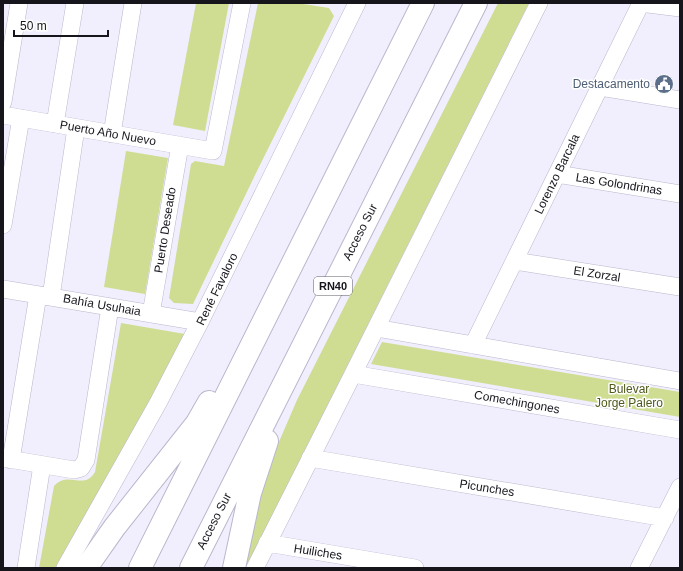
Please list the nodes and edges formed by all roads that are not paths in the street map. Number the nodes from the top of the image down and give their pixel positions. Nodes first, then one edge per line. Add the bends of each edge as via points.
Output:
1 (19, 3) edge
2 (75, 3) edge
3 (133, 3) edge
4 (242, 3) edge
5 (357, 3) edge
6 (423, 3) edge
7 (476, 3) edge
8 (487, 3) edge
9 (539, 3) edge
10 (640, 3) edge
11 (680, 8) edge
12 (600, 87) junction
13 (680, 100) edge
14 (3, 102) edge
15 (3, 115) edge
16 (21, 118) junction
17 (55, 124) junction
18 (76, 128) junction
19 (112, 134) junction
20 (180, 145) junction
21 (339, 169) junction
22 (557, 174) junction
23 (680, 194) edge
24 (3, 225) edge
25 (515, 261) junction
26 (680, 287) edge
27 (3, 289) edge
28 (44, 296) junction
29 (110, 307) junction
30 (151, 314) junction
31 (200, 322) junction
32 (376, 328) junction
33 (473, 345) junction
34 (353, 374) junction
35 (680, 381) edge
36 (680, 430) edge
37 (310, 458) junction
38 (7, 459) edge
39 (42, 465) junction
40 (680, 487) edge
41 (665, 518) junction
42 (267, 543) junction
43 (26, 568) edge
44 (65, 568) edge
45 (86, 568) edge
46 (140, 568) edge
47 (190, 568) edge
48 (234, 568) edge
49 (254, 568) edge
50 (415, 568) edge
51 (639, 568) edge

1 - 14 street
2 - 17 street
3 - 19 street
4 - 20 street, Puerto Año Nuevo via 213,151
5 - 31 street, René Favaloro
6 - 21 highway
7 - 47 highway, Acceso Sur / RN40
8 - 48 highway via 290,391 267,442 250,493
9 - 32 street
10 - 11 street
10 - 12 street, Lorenzo Barcala
12 - 13 street
12 - 22 street, Lorenzo Barcala
15 - 16 street, Puerto Año Nuevo
16 - 17 street, Puerto Año Nuevo
16 - 24 street
17 - 18 street, Puerto Año Nuevo
18 - 19 street, Puerto Año Nuevo
18 - 28 street
19 - 20 street, Puerto Año Nuevo
20 - 30 street, Puerto Deseado
21 - 45 highway via 278,271 197,423 114,528
21 - 46 highway
22 - 23 street, Las Golondrinas
22 - 25 street, Lorenzo Barcala
25 - 26 street, El Zorzal
25 - 33 street, Lorenzo Barcala
27 - 28 street, Bahía Usuhaia
28 - 29 street, Bahía Usuhaia
28 - 38 street
29 - 30 street, Bahía Usuhaia
29 - 39 street via 86,460 81,468 74,470
30 - 31 street, Bahía Usuhaia
31 - 44 street, René Favaloro via 158,403
32 - 33 street
32 - 34 street
33 - 35 street
34 - 36 street, Comechingones
34 - 37 street
37 - 41 street, Picunches
37 - 42 street
38 - 39 street
39 - 43 street
40 - 41 street
41 - 51 street
42 - 49 street
42 - 50 street, Huiliches

